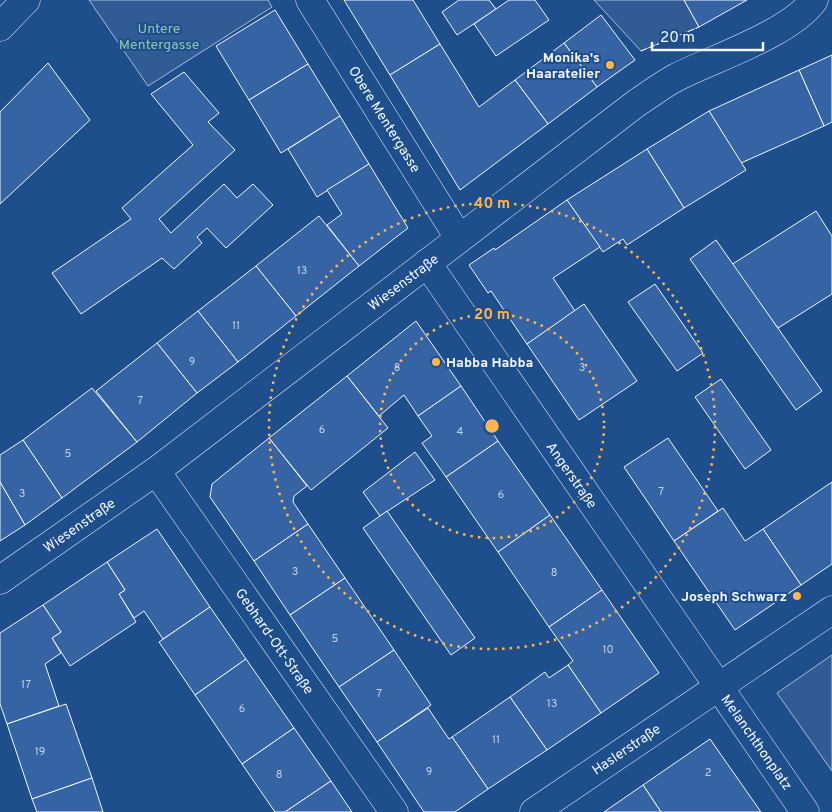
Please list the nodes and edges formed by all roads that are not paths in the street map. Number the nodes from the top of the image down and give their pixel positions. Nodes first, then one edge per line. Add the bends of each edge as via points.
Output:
1 (26, 0) edge
2 (310, 0) edge
3 (814, 0) edge
4 (0, 27) edge
5 (460, 238) junction
6 (427, 263) junction
7 (156, 471) junction
8 (0, 580) edge
9 (832, 610) edge
10 (718, 686) junction
11 (394, 812) edge
12 (534, 812) edge
13 (805, 812) edge

1 - 4 street
2 - 5 street, Obere Mentergasse
3 - 5 street, Wiesenstraße via 805,12 785,26 674,78 638,102
5 - 6 street, Wiesenstraße
6 - 7 street, Wiesenstraße
6 - 10 street, Angerstraße
7 - 8 street, Wiesenstraße
7 - 11 street, Gebhard-Ott-Straße
9 - 10 street, Melanchthonplatz
10 - 12 street, Haslerstraße
10 - 13 street, Melanchthonplatz

